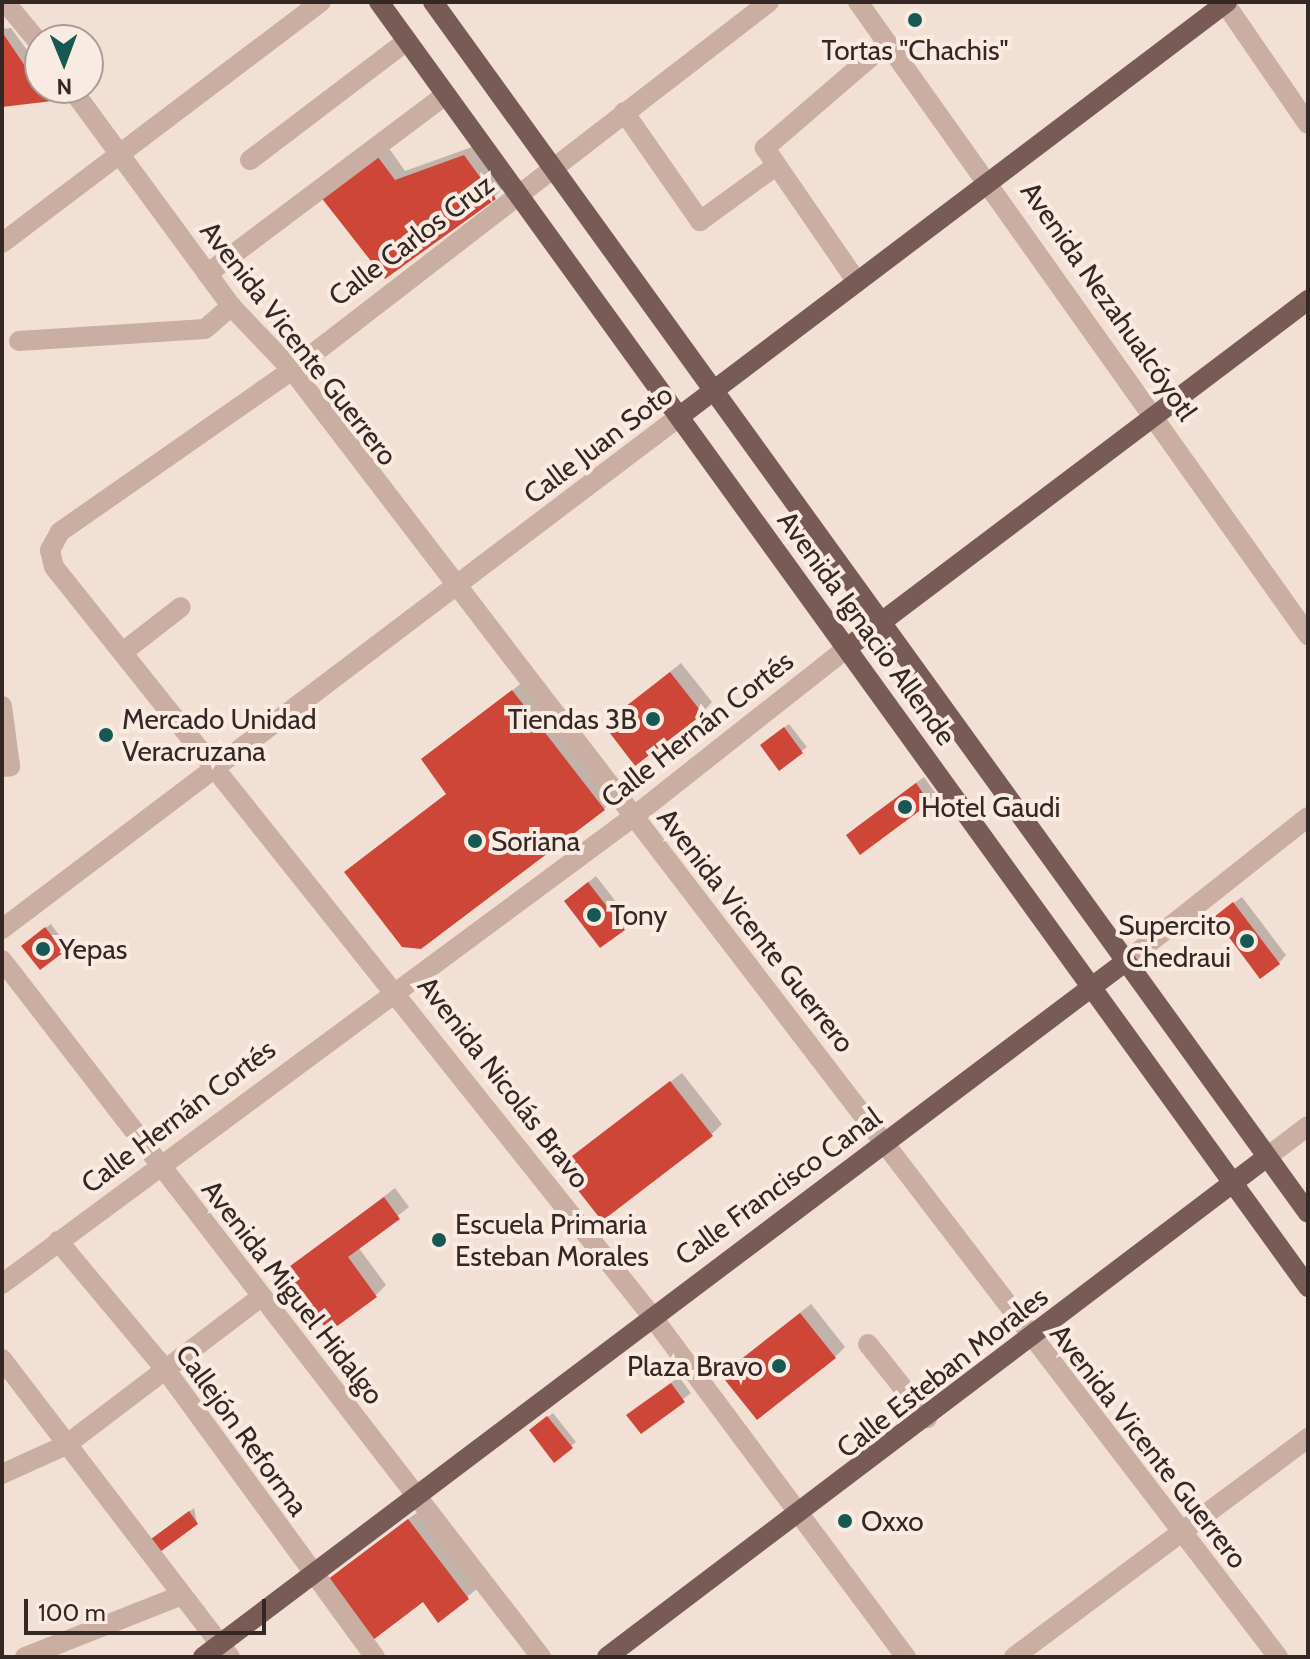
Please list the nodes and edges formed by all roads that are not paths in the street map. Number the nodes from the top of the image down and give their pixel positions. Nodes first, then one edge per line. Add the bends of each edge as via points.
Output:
1 (5, 2) edge
2 (321, 2) edge
3 (379, 2) edge
4 (433, 2) edge
5 (769, 2) edge
6 (858, 2) edge
7 (1225, 3) edge
8 (24, 25) edge
9 (407, 41) junction
10 (887, 43) junction
11 (445, 95) junction
12 (82, 104) edge
13 (624, 112) junction
14 (1308, 124) edge
15 (116, 153) junction
16 (250, 160) dead end
17 (555, 167) junction
18 (773, 168) junction
19 (991, 181) junction
20 (519, 194) junction
21 (2, 243) edge
22 (207, 274) junction
23 (857, 282) junction
24 (1308, 300) edge
25 (231, 306) junction
26 (19, 341) dead end
27 (292, 370) junction
28 (713, 392) junction
29 (680, 416) junction
30 (1156, 417) junction
31 (50, 550) joint
32 (454, 589) junction
33 (181, 607) dead end
34 (882, 621) junction
35 (1308, 635) edge
36 (847, 648) junction
37 (123, 652) junction
38 (2, 706) edge
39 (6, 766) edge
40 (216, 767) junction
41 (633, 817) junction
42 (1306, 822) edge
43 (2, 929) edge
44 (2, 960) edge
45 (1125, 962) junction
46 (1090, 987) junction
47 (395, 988) junction
48 (1308, 1126) edge
49 (886, 1142) junction
50 (1267, 1157) junction
51 (160, 1164) junction
52 (1233, 1182) junction
53 (1308, 1213) edge
54 (58, 1241) junction
55 (2, 1284) edge
56 (1308, 1287) edge
57 (261, 1297) junction
58 (651, 1315) junction
59 (1030, 1338) junction
60 (868, 1344) dead end
61 (2, 1359) edge
62 (165, 1369) junction
63 (927, 1418) junction
64 (1308, 1438) edge
65 (66, 1445) junction
66 (2, 1474) edge
67 (416, 1496) junction
68 (798, 1519) junction
69 (1178, 1534) junction
70 (313, 1574) junction
71 (182, 1595) junction
72 (225, 1650) edge
73 (25, 1657) edge
74 (203, 1657) edge
75 (375, 1657) edge
76 (541, 1657) edge
77 (607, 1657) edge
78 (906, 1657) edge
79 (1014, 1657) edge
80 (1278, 1657) edge

1 - 8 street
2 - 15 street
3 - 9 main road, Avenida Ignacio Allende
4 - 17 main road, Avenida Ignacio Allende
5 - 13 street, Calle Carlos Cruz
6 - 10 street, Avenida Nezahualcóyotl
7 - 14 street
7 - 19 main road, Calle Juan Soto
9 - 11 main road, Avenida Ignacio Allende
9 - 16 street
10 - 18 street via 768,142
10 - 19 street, Avenida Nezahualcóyotl
11 - 20 main road, Avenida Ignacio Allende
11 - 22 street
12 - 15 street, Avenida Vicente Guerrero
13 - 17 street, Calle Carlos Cruz
13 - 18 street via 700,221
15 - 21 street
15 - 22 street, Avenida Vicente Guerrero
17 - 20 street, Calle Carlos Cruz
17 - 28 main road, Avenida Ignacio Allende
18 - 23 street
19 - 23 main road, Calle Juan Soto
19 - 30 street, Avenida Nezahualcóyotl
20 - 27 street, Calle Carlos Cruz
20 - 29 main road, Avenida Ignacio Allende
22 - 25 street, Avenida Vicente Guerrero
23 - 28 main road, Calle Juan Soto
24 - 30 main road, Calle Hernán Cortés
25 - 26 street via 205,329
25 - 27 street, Avenida Vicente Guerrero
27 - 31 street, Calle Carlos Cruz via 60,532
27 - 32 street, Avenida Vicente Guerrero
28 - 29 main road, Calle Juan Soto
28 - 34 main road, Avenida Ignacio Allende
29 - 32 street, Calle Juan Soto
29 - 36 main road, Avenida Ignacio Allende
30 - 34 main road, Calle Hernán Cortés
30 - 35 street, Avenida Nezahualcóyotl
31 - 37 street, Avenida Nicolás Bravo via 54,567
32 - 40 street, Calle Juan Soto
32 - 41 street, Avenida Vicente Guerrero
33 - 37 street
34 - 36 main road, Calle Hernán Cortés
34 - 45 main road, Avenida Ignacio Allende
36 - 41 street, Calle Hernán Cortés
36 - 46 main road, Avenida Ignacio Allende
37 - 40 street, Avenida Nicolás Bravo
38 - 39 street
40 - 43 street, Calle Juan Soto
40 - 47 street, Avenida Nicolás Bravo
41 - 47 street, Calle Hernán Cortés
41 - 49 street, Avenida Vicente Guerrero
42 - 45 street, Calle Francisco Canal
44 - 51 street, Avenida Miguel Hidalgo
45 - 46 main road, Calle Francisco Canal
45 - 50 main road, Avenida Ignacio Allende
46 - 49 main road, Calle Francisco Canal
46 - 52 main road, Avenida Ignacio Allende
47 - 51 street, Calle Hernán Cortés
47 - 58 street, Avenida Nicolás Bravo
48 - 50 street, Calle Esteban Morales
49 - 58 main road, Calle Francisco Canal
49 - 59 street, Avenida Vicente Guerrero
50 - 52 main road, Calle Esteban Morales
50 - 53 main road, Avenida Ignacio Allende
51 - 54 street, Calle Hernán Cortés
51 - 57 street, Avenida Miguel Hidalgo
52 - 56 main road, Avenida Ignacio Allende
52 - 59 main road, Calle Esteban Morales
54 - 55 street, Calle Hernán Cortés
54 - 62 street, Callejón Reforma
57 - 62 street
57 - 67 street, Avenida Miguel Hidalgo
58 - 67 main road, Calle Francisco Canal
58 - 68 street, Avenida Nicolás Bravo
59 - 63 main road, Calle Esteban Morales
59 - 69 street, Avenida Vicente Guerrero
60 - 63 street
61 - 65 street
62 - 65 street
62 - 70 street, Callejón Reforma
63 - 68 main road, Calle Esteban Morales
64 - 69 street
65 - 66 street
65 - 71 street
67 - 70 main road, Calle Francisco Canal
67 - 76 street, Avenida Miguel Hidalgo
68 - 77 main road, Calle Esteban Morales
68 - 78 street, Avenida Nicolás Bravo
69 - 79 street
69 - 80 street, Avenida Vicente Guerrero
70 - 72 main road, Calle Francisco Canal
70 - 75 street, Callejón Reforma
71 - 72 street
71 - 73 street
72 - 74 main road, Calle Francisco Canal

